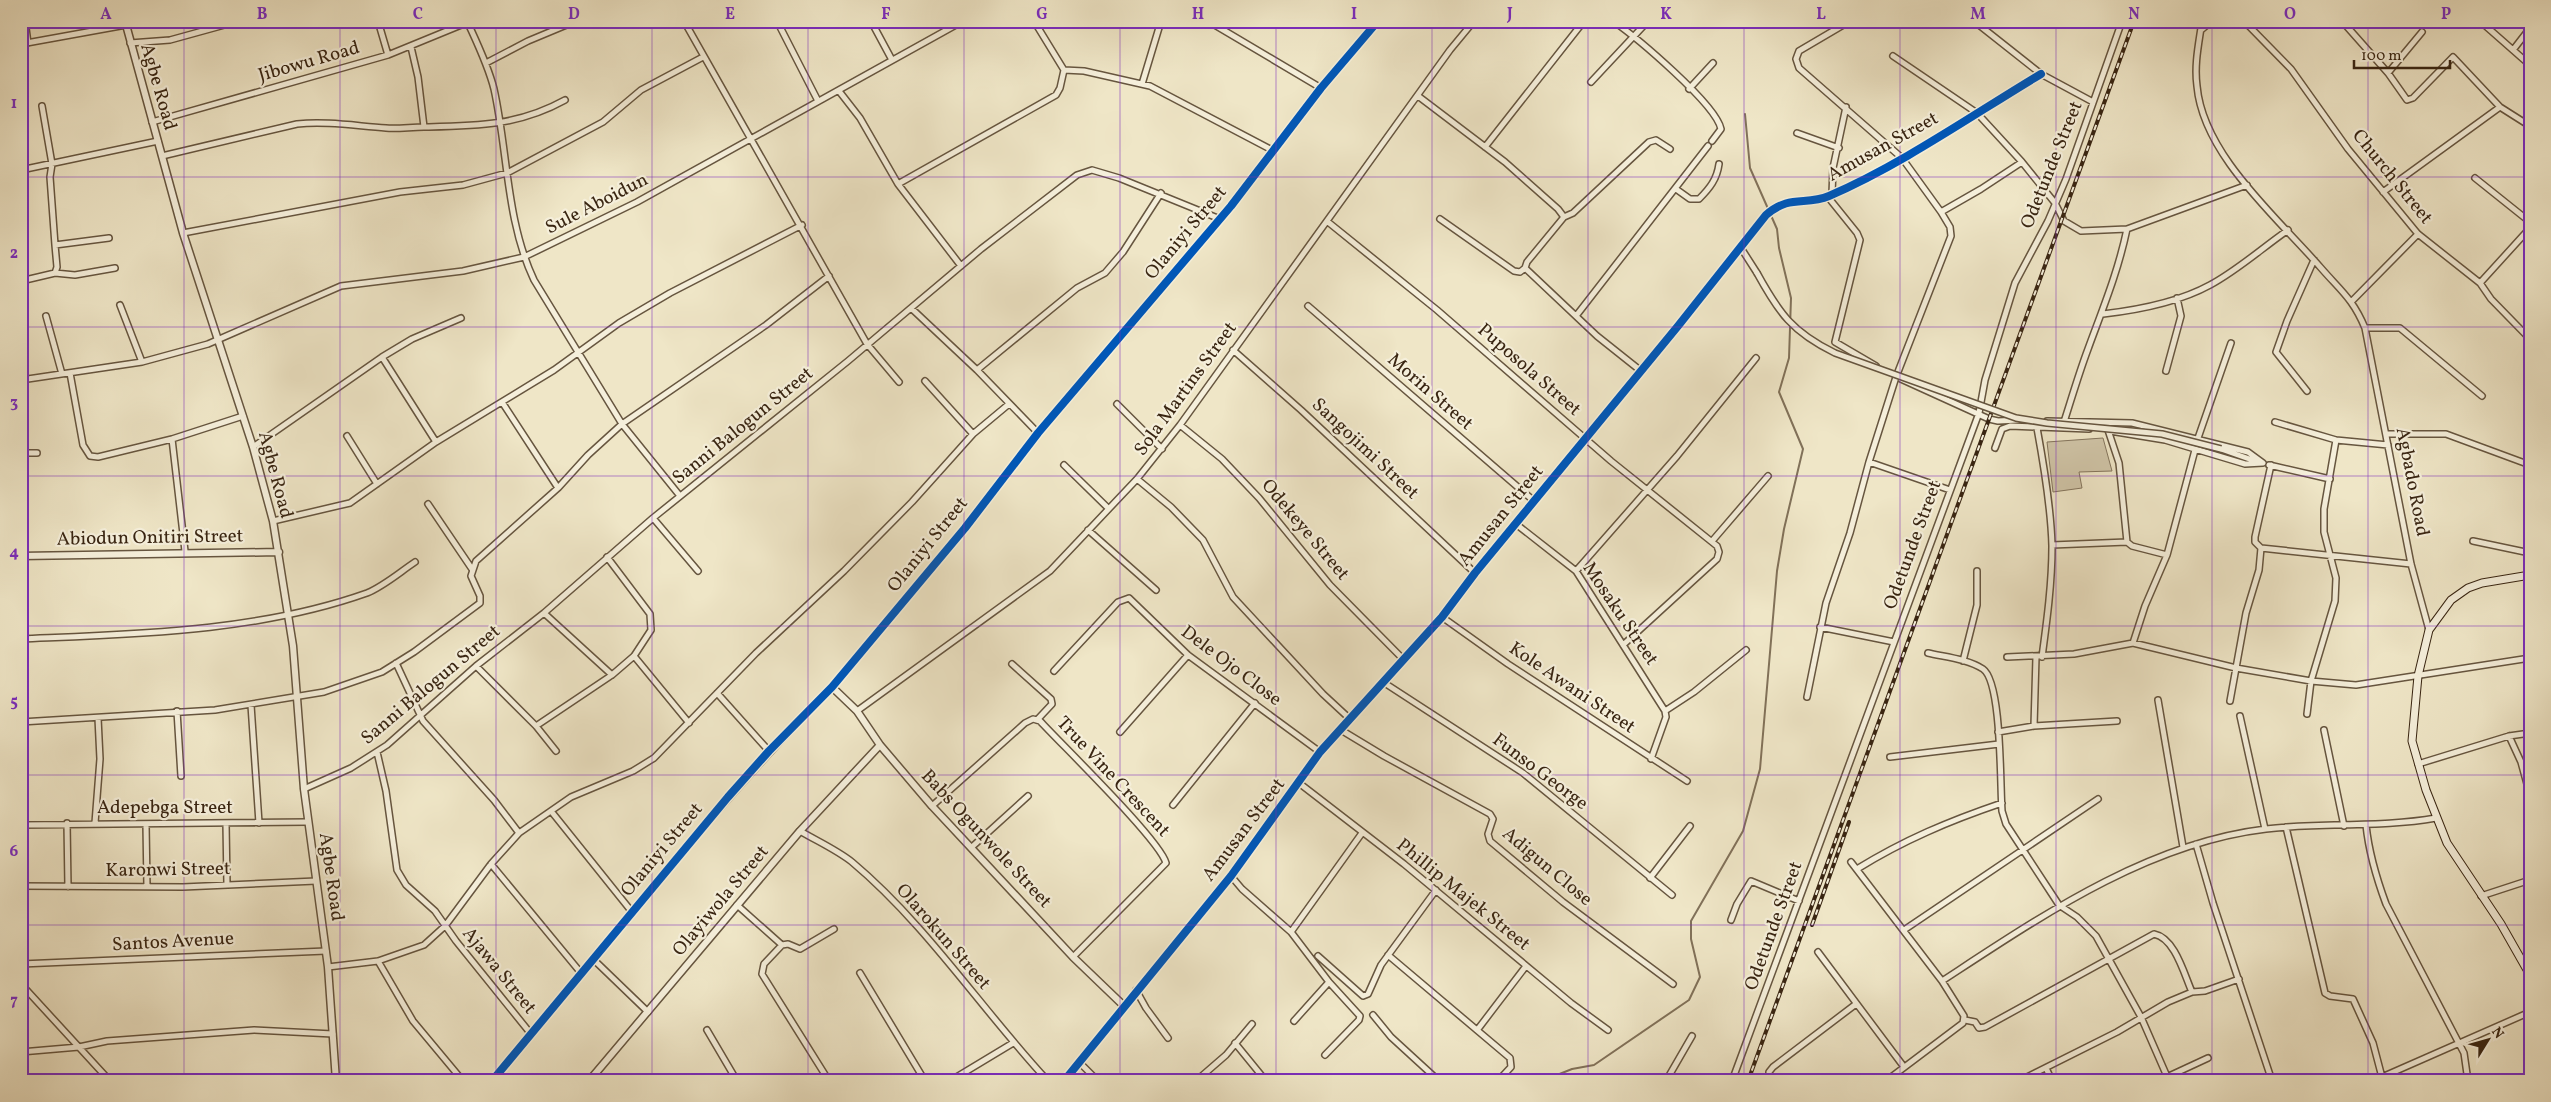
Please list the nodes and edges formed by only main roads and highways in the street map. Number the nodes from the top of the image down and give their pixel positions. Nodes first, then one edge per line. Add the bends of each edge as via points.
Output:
1 (2529, 574) edge
2 (2530, 975) edge

1 - 2 main road, Agbado Road via 2468,588 2451,600 2429,630 2418,676 2412,741 2447,843 2501,924

